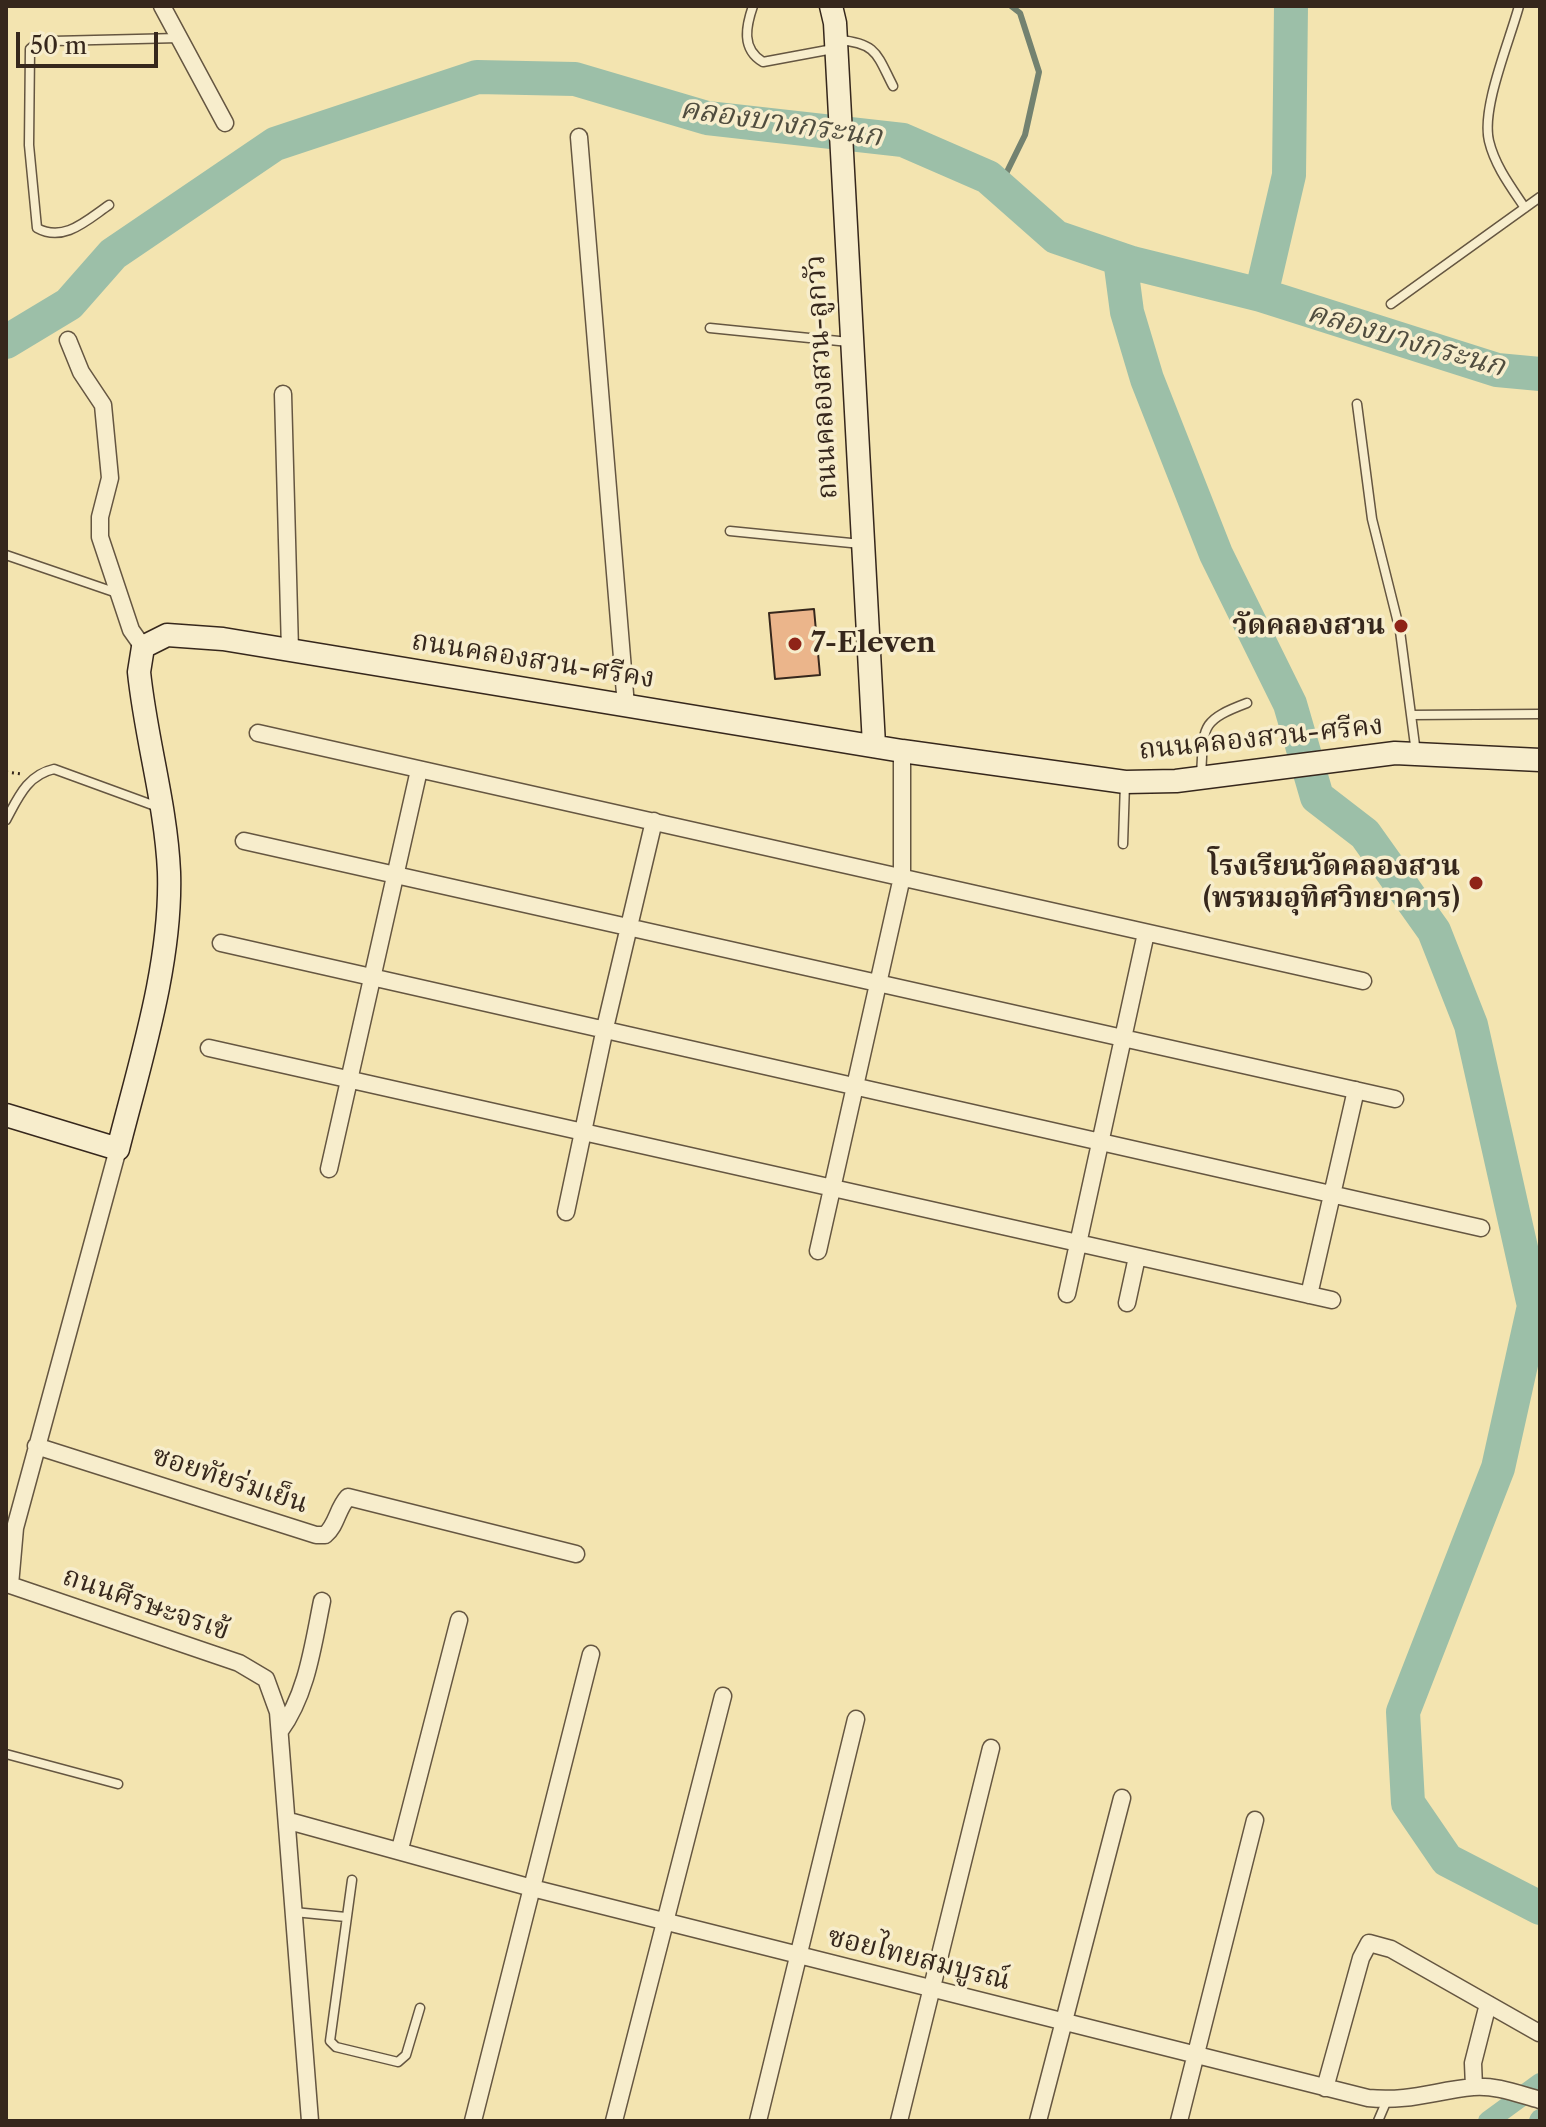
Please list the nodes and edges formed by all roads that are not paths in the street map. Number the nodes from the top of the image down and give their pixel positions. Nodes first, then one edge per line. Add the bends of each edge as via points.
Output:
1 (162, 6) edge
2 (753, 6) edge
3 (831, 6) edge
4 (1519, 6) edge
5 (180, 38) junction
6 (835, 44) junction
7 (893, 86) dead end
8 (225, 123) dead end
9 (579, 137) dead end
10 (1540, 197) edge
11 (109, 205) dead end
12 (1525, 208) junction
13 (1391, 304) dead end
14 (710, 328) dead end
15 (68, 340) dead end
16 (850, 342) junction
17 (283, 394) dead end
18 (1357, 404) dead end
19 (730, 531) dead end
20 (862, 544) junction
21 (6, 555) edge
22 (118, 593) junction
23 (143, 647) junction
24 (290, 650) junction
25 (1247, 703) dead end
26 (626, 706) junction
27 (1540, 714) edge
28 (1411, 715) junction
29 (258, 733) dead end
30 (874, 745) junction
31 (902, 751) junction
32 (1416, 754) junction
33 (1540, 760) edge
34 (419, 770) junction
35 (1200, 778) junction
36 (1125, 782) junction
37 (163, 808) junction
38 (6, 820) edge
39 (654, 821) junction
40 (244, 841) dead end
41 (1123, 844) dead end
42 (395, 875) junction
43 (902, 877) junction
44 (627, 927) junction
45 (1146, 933) junction
46 (221, 943) dead end
47 (373, 977) junction
48 (1363, 981) dead end
49 (879, 983) junction
50 (605, 1028) junction
51 (1121, 1037) junction
52 (209, 1048) dead end
53 (350, 1079) junction
54 (858, 1085) junction
55 (1356, 1090) junction
56 (1395, 1099) dead end
57 (6, 1115) edge
58 (584, 1133) junction
59 (1098, 1141) junction
60 (118, 1149) junction
61 (329, 1169) dead end
62 (832, 1190) junction
63 (1331, 1195) junction
64 (566, 1212) dead end
65 (1481, 1228) dead end
66 (1076, 1244) junction
67 (818, 1251) dead end
68 (1137, 1257) junction
69 (1067, 1294) dead end
70 (1309, 1295) junction
71 (1332, 1300) dead end
72 (1127, 1303) dead end
73 (36, 1446) junction
74 (576, 1554) dead end
75 (8, 1590) edge
76 (322, 1601) dead end
77 (459, 1620) dead end
78 (591, 1654) dead end
79 (723, 1696) dead end
80 (856, 1719) dead end
81 (280, 1731) junction
82 (991, 1748) dead end
83 (6, 1754) edge
84 (118, 1784) dead end
85 (1122, 1798) dead end
86 (1255, 1820) dead end
87 (289, 1821) junction
88 (400, 1849) junction
89 (352, 1880) dead end
90 (532, 1888) junction
91 (294, 1912) junction
92 (346, 1917) junction
93 (666, 1922) junction
94 (799, 1955) junction
95 (933, 1989) junction
96 (1488, 2004) junction
97 (420, 2008) dead end
98 (1063, 2023) junction
99 (1539, 2033) edge
100 (1196, 2056) junction
101 (1474, 2087) junction
102 (1325, 2088) junction
103 (1387, 2100) junction
104 (1540, 2100) edge
105 (310, 2121) edge
106 (473, 2121) edge
107 (614, 2121) edge
108 (758, 2121) edge
109 (899, 2121) edge
110 (1038, 2121) edge
111 (1179, 2121) edge
112 (1378, 2121) edge

1 - 5 street
2 - 6 lane via 745,31 751,52 763,62
3 - 6 street, ถนนคลองสวน-ลูกวัว
4 - 12 lane via 1487,121 1489,142
5 - 8 street
5 - 11 lane via 38,42 30,49 29,145 37,228 47,234 71,231
6 - 7 lane via 868,45
6 - 16 street, ถนนคลองสวน-ลูกวัว
9 - 26 street
10 - 12 lane
12 - 13 lane
14 - 16 lane
15 - 22 street via 106,420 110,478 98,525
16 - 20 street, ถนนคลองสวน-ลูกวัว
17 - 24 street
18 - 28 lane via 1372,519 1400,631
19 - 20 lane
20 - 30 street, ถนนคลองสวน-ลูกวัว
21 - 22 lane
22 - 23 street
23 - 24 street, ถนนคลองสวน-ศรีคง via 167,635
23 - 37 street via 141,691
24 - 26 street, ถนนคลองสวน-ศรีคง
25 - 35 lane via 1210,721 1203,737
26 - 30 street, ถนนคลองสวน-ศรีคง
27 - 28 lane
28 - 32 lane
29 - 34 street
30 - 31 street, ถนนคลองสวน-ศรีคง
31 - 36 street, ถนนคลองสวน-ศรีคง
31 - 43 street
32 - 33 street, ถนนคลองสวน-ศรีคง
32 - 35 street, ถนนคลองสวน-ศรีคง
34 - 39 street
34 - 42 street
35 - 36 street, ถนนคลองสวน-ศรีคง
36 - 41 lane
37 - 38 lane via 54,769 40,772 25,786
37 - 60 street via 167,911 152,1014
39 - 43 street
39 - 44 street
40 - 42 street
42 - 44 street
42 - 47 street
43 - 45 street
43 - 49 street
44 - 49 street
44 - 50 street
45 - 48 street
45 - 51 street
46 - 47 street
47 - 50 street
47 - 53 street
49 - 51 street
49 - 54 street
50 - 54 street
50 - 58 street
51 - 55 street
51 - 59 street
52 - 53 street
53 - 58 street
53 - 61 street
54 - 59 street
54 - 62 street
55 - 56 street
55 - 63 street
57 - 60 street
58 - 62 street
58 - 64 street
59 - 63 street
59 - 66 street
60 - 73 street, ถนนศีรษะจรเข้
62 - 66 street
62 - 67 street
63 - 65 street
63 - 70 street
66 - 68 street
66 - 69 street
68 - 70 street
68 - 72 street
70 - 71 street
73 - 74 street, ซอยทัยร่มเย็น via 316,1535 332,1529 348,1497
73 - 75 street, ถนนศีรษะจรเข้ via 15,1528
75 - 81 street, ถนนศีรษะจรเข้ via 256,1670 274,1694
76 - 81 street via 301,1690
77 - 88 street
78 - 90 street
79 - 93 street
80 - 94 street
81 - 87 street, ถนนศีรษะจรเข้
82 - 95 street
83 - 84 lane
85 - 98 street
86 - 100 street
87 - 88 street, ซอยไทยสมบูรณ์
87 - 91 street, ถนนศีรษะจรเข้
88 - 90 street, ซอยไทยสมบูรณ์
89 - 92 lane
90 - 93 street, ซอยไทยสมบูรณ์
90 - 106 street
91 - 92 lane
91 - 105 street, ถนนศีรษะจรเข้
92 - 97 lane via 330,2041 398,2062 406,2055
93 - 94 street, ซอยไทยสมบูรณ์
93 - 107 street
94 - 95 street, ซอยไทยสมบูรณ์
94 - 108 street
95 - 98 street, ซอยไทยสมบูรณ์
95 - 109 street
96 - 99 street
96 - 101 street via 1473,2063
96 - 102 street via 1391,1949 1369,1943
98 - 100 street, ซอยไทยสมบูรณ์
98 - 110 street
100 - 102 street, ซอยไทยสมบูรณ์
100 - 111 street
101 - 103 street, ซอยไทยสมบูรณ์
101 - 104 street, ซอยไทยสมบูรณ์ via 1497,2087
102 - 103 street, ซอยไทยสมบูรณ์
103 - 112 lane

